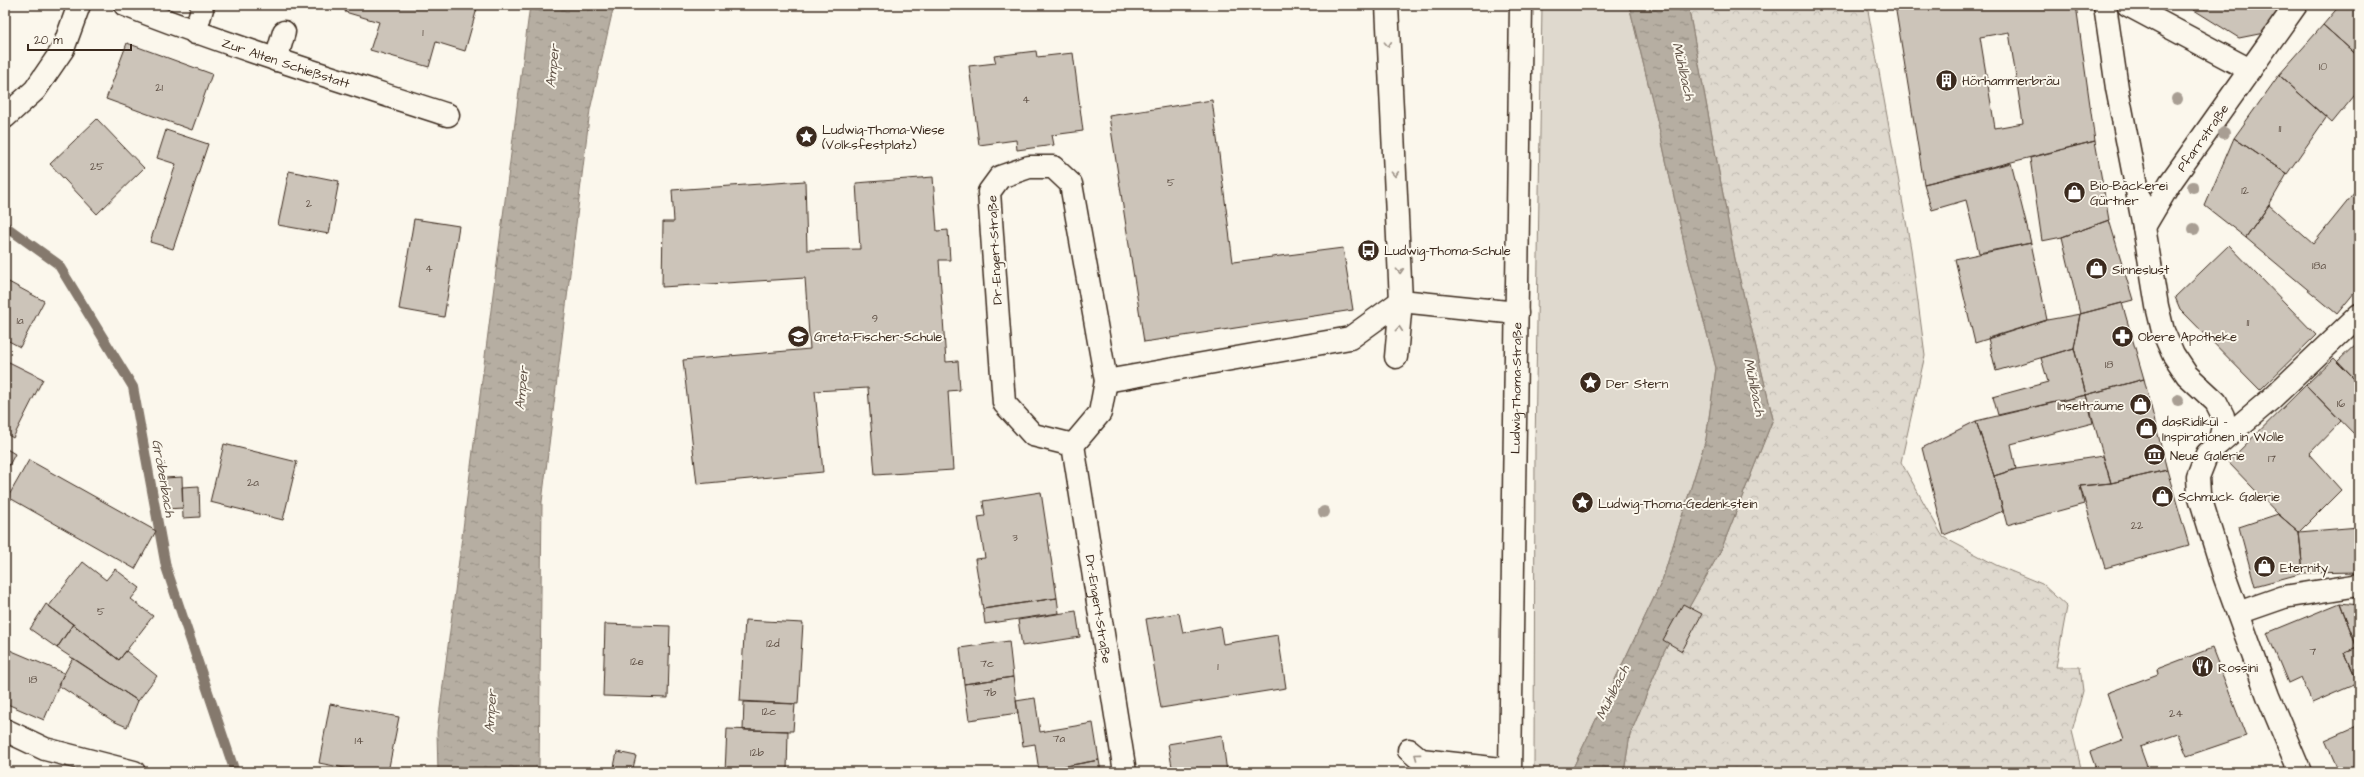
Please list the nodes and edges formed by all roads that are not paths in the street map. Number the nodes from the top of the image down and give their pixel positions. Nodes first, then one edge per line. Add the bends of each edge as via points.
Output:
1 (79, 5) edge
2 (125, 5) edge
3 (203, 5) edge
4 (1387, 5) edge
5 (1521, 5) edge
6 (2105, 5) edge
7 (2128, 5) edge
8 (2296, 5) edge
9 (284, 32) dead end
10 (195, 33) junction
11 (276, 60) junction
12 (2250, 70) junction
13 (448, 115) dead end
14 (5, 117) edge
15 (2144, 227) junction
16 (1401, 300) junction
17 (1517, 313) junction
18 (2359, 316) edge
19 (1396, 358) dead end
20 (1106, 380) junction
21 (2219, 443) junction
22 (1073, 445) junction
23 (2359, 585) edge
24 (2238, 614) junction
25 (5, 730) edge
26 (1409, 750) dead end
27 (1510, 771) edge
28 (134, 772) edge
29 (1125, 772) edge
30 (2300, 772) edge

1 - 14 street via 63,49 35,90
2 - 10 street, Zur Alten Schießstatt
3 - 10 street
4 -> 16 street
5 - 17 street, Ludwig-Thoma-Straße
6 - 15 street via 2117,88
7 - 12 street
8 - 12 street, Pfarrstraße
9 - 11 street
10 - 11 street, Zur Alten Schießstatt
11 - 13 street, Zur Alten Schießstatt
12 - 15 street, Pfarrstraße via 2170,183
15 - 21 street via 2163,332 2187,375 2216,402 2223,416
16 - 17 street
19 -> 16 street
16 - 20 street via 1350,338
17 - 27 street, Ludwig-Thoma-Straße
18 - 21 street via 2271,399
20 - 22 street, Dr.-Engert-Straße via 1100,413
20 - 22 street, Dr.-Engert-Straße via 1071,184 1052,167 1029,167 1000,177 989,192 1004,403 1032,435
21 - 24 street via 2203,462 2198,477 2199,494
22 - 29 street, Dr.-Engert-Straße
23 - 24 street via 2284,597
24 - 30 street via 2268,696
25 - 28 street via 46,749
27 -> 26 street via 1421,760

